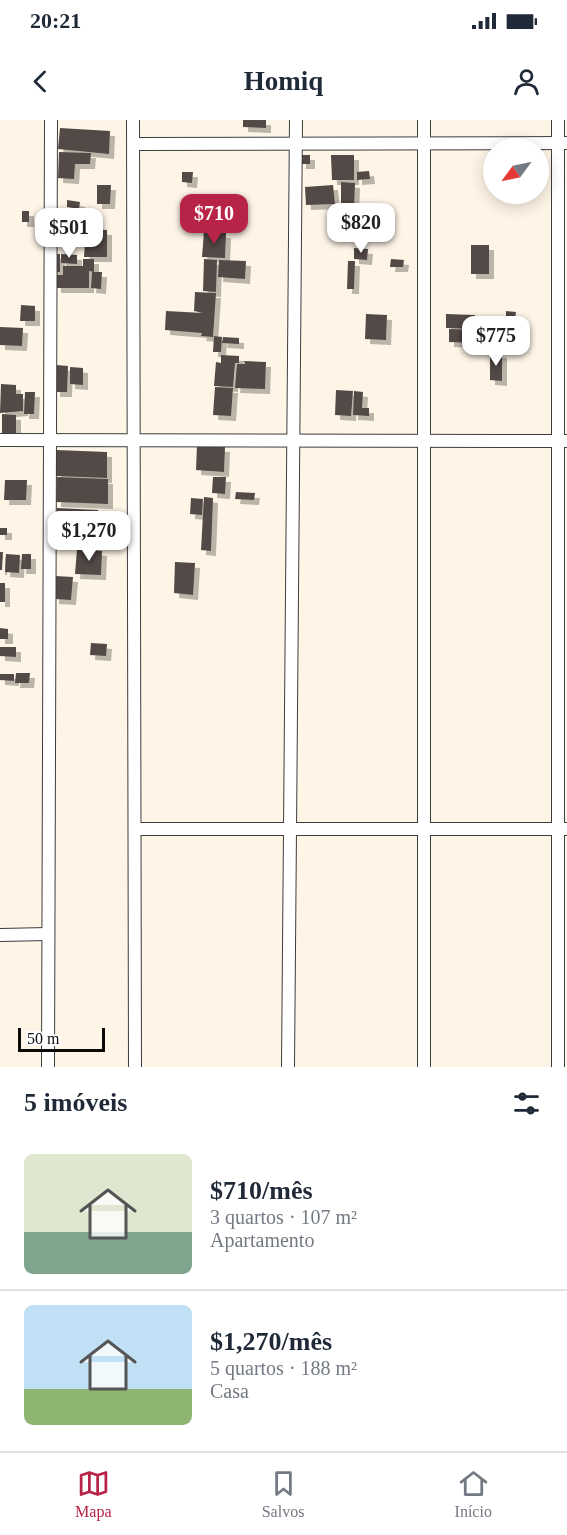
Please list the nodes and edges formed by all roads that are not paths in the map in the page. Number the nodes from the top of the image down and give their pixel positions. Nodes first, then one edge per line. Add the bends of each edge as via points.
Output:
1 (51, 120) edge
2 (133, 120) edge
3 (296, 120) edge
4 (424, 120) edge
5 (558, 120) edge
6 (424, 143) junction
7 (563, 143) edge
8 (134, 144) junction
9 (295, 144) junction
10 (0, 440) edge
11 (50, 440) junction
12 (136, 440) junction
13 (293, 440) junction
14 (424, 441) junction
15 (562, 441) edge
16 (136, 829) junction
17 (424, 829) junction
18 (562, 829) edge
19 (290, 830) junction
20 (48, 934) junction
21 (0, 935) edge
22 (48, 1067) edge
23 (135, 1067) edge
24 (288, 1067) edge
25 (424, 1067) edge
26 (558, 1067) edge

1 - 11 street
2 - 8 street
3 - 9 street
4 - 6 street
5 - 7 street
6 - 7 street
6 - 9 street
6 - 14 street
7 - 15 street
8 - 9 street
8 - 12 street
9 - 13 street
10 - 11 street
11 - 12 street
11 - 20 street
12 - 13 street
12 - 16 street
13 - 14 street
13 - 19 street
14 - 15 street
14 - 17 street
15 - 18 street
16 - 19 street
16 - 23 street
17 - 18 street
17 - 19 street
17 - 25 street
18 - 26 street
19 - 24 street
20 - 21 street
20 - 22 street

